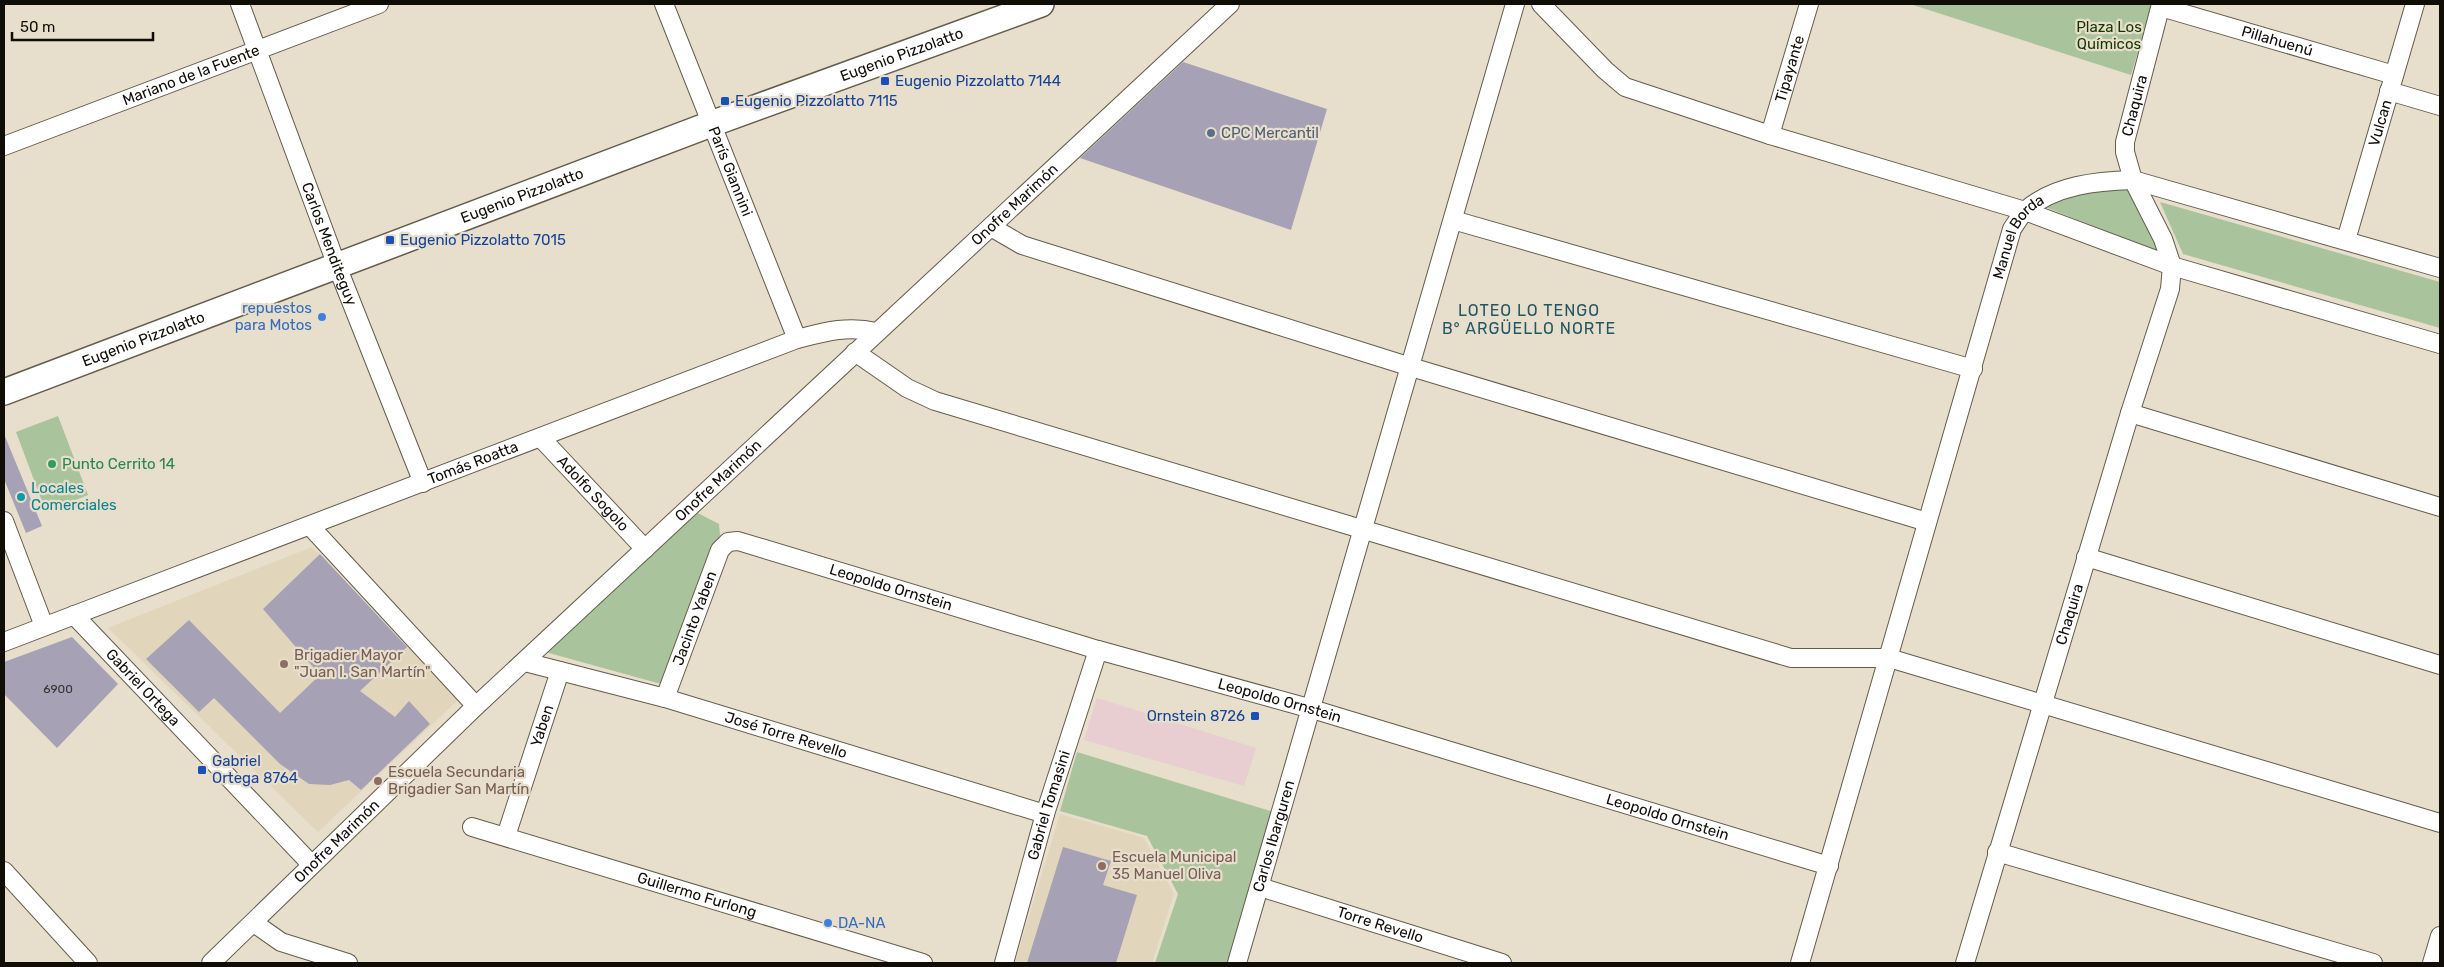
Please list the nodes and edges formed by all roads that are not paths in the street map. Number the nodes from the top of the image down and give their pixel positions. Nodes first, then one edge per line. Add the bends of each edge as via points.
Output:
1 (240, 4) edge
2 (379, 4) edge
3 (664, 4) edge
4 (1041, 4) edge
5 (1230, 4) edge
6 (1516, 4) edge
7 (1541, 4) edge
8 (1809, 4) edge
9 (2415, 4) edge
10 (2161, 5) edge
11 (258, 50) junction
12 (2392, 83) junction
13 (2440, 106) edge
14 (712, 124) junction
15 (1770, 135) junction
16 (4, 146) edge
17 (2133, 180) junction
18 (2025, 211) junction
19 (1453, 220) junction
20 (991, 227) junction
21 (2346, 240) junction
22 (337, 266) junction
23 (2172, 266) junction
24 (2440, 268) edge
25 (876, 332) junction
26 (797, 339) junction
27 (2440, 344) edge
28 (855, 352) junction
29 (1411, 367) junction
30 (1973, 368) junction
31 (4, 392) edge
32 (2130, 413) junction
33 (541, 438) junction
34 (423, 483) junction
35 (2440, 507) edge
36 (4, 521) edge
37 (1927, 522) junction
38 (310, 526) junction
39 (1363, 530) junction
40 (728, 542) joint
41 (645, 549) junction
42 (2086, 557) junction
43 (74, 615) junction
44 (44, 626) junction
45 (4, 642) edge
46 (1098, 650) junction
47 (1889, 658) junction
48 (525, 662) junction
49 (2440, 665) edge
50 (560, 671) junction
51 (665, 698) junction
52 (2042, 704) junction
53 (476, 706) junction
54 (1312, 709) junction
55 (1045, 814) junction
56 (2440, 823) edge
57 (472, 828) dead end
58 (506, 836) junction
59 (1997, 852) junction
60 (312, 864) junction
61 (1829, 866) junction
62 (4, 871) edge
63 (1260, 887) junction
64 (254, 923) junction
65 (2440, 936) edge
66 (88, 963) edge
67 (211, 963) edge
68 (348, 963) edge
69 (923, 963) edge
70 (1004, 963) edge
71 (1237, 963) edge
72 (1502, 963) edge
73 (1800, 963) edge
74 (1965, 963) edge
75 (2373, 963) edge
76 (2432, 963) edge

1 - 11 street, Carlos Menditeguy
2 - 11 street, Mariano de la Fuente
3 - 14 street, París Giannini
4 - 14 main road, Eugenio Pizzolatto
5 - 20 street, Onofre Marimón
6 - 19 street, Carlos Ibarguren
7 - 15 street via 1605,70 1626,87
8 - 15 street, Tipayante
9 - 12 street, Vulcan
10 - 12 street, Pillahuenú
10 - 17 street, Chaquira via 2125,142
11 - 16 street, Mariano de la Fuente
11 - 22 street, Carlos Menditeguy
12 - 13 street, Pillahuenú
12 - 21 street, Vulcan
14 - 22 main road, Eugenio Pizzolatto
14 - 26 street, París Giannini
15 - 18 street
17 - 18 street, Manuel Borda via 2100,181 2068,188
17 - 21 street, Manuel Borda
17 - 23 street, Chaquira via 2163,239
18 - 23 street
18 - 30 street, Manuel Borda via 2012,229
19 - 29 street, Carlos Ibarguren
19 - 30 street
20 - 25 street, Onofre Marimón
20 - 29 street via 1022,245
21 - 24 street, Manuel Borda
22 - 31 main road, Eugenio Pizzolatto
22 - 34 street, Carlos Menditeguy
23 - 27 street
23 - 32 street, Chaquira via 2170,289
25 - 26 street, Tomás Roatta via 858,328 833,329
25 - 28 street, Onofre Marimón
26 - 33 street, Tomás Roatta
28 - 39 street via 906,388 935,401
28 - 41 street, Onofre Marimón
29 - 37 street
29 - 39 street, Carlos Ibarguren
30 - 37 street, Manuel Borda
32 - 35 street
32 - 42 street, Chaquira
33 - 34 street, Tomás Roatta
33 - 41 street, Adolfo Sogolo
34 - 38 street, Tomás Roatta
36 - 44 street
37 - 47 street
38 - 43 street, Tomás Roatta
38 - 53 street
39 - 47 street via 1791,658
39 - 54 street, Carlos Ibarguren
40 - 46 street, Leopoldo Ornstein via 738,541
40 - 51 street, Jacinto Yaben via 720,550
41 - 48 street, Onofre Marimón
42 - 49 street
42 - 52 street, Chaquira
43 - 44 street
43 - 60 street, Gabriel Ortega
44 - 45 street
46 - 54 street, Leopoldo Ornstein
46 - 55 street, Gabriel Tomasini
47 - 52 street
47 - 61 street
48 - 50 street, José Torre Revello
48 - 53 street, Onofre Marimón
50 - 51 street, José Torre Revello
50 - 58 street, Yaben
51 - 55 street, José Torre Revello
52 - 56 street
52 - 59 street, Chaquira
53 - 60 street, Onofre Marimón
54 - 61 street, Leopoldo Ornstein
54 - 63 street, Carlos Ibarguren
55 - 70 street, Gabriel Tomasini
57 - 58 street, Guillermo Furlong
58 - 69 street, Guillermo Furlong
59 - 74 street, Chaquira
59 - 75 street
60 - 64 street, Onofre Marimón
61 - 73 street
62 - 66 street
63 - 71 street, Carlos Ibarguren
63 - 72 street, Torre Revello
64 - 67 street, Onofre Marimón
64 - 68 street via 281,942
65 - 76 street

